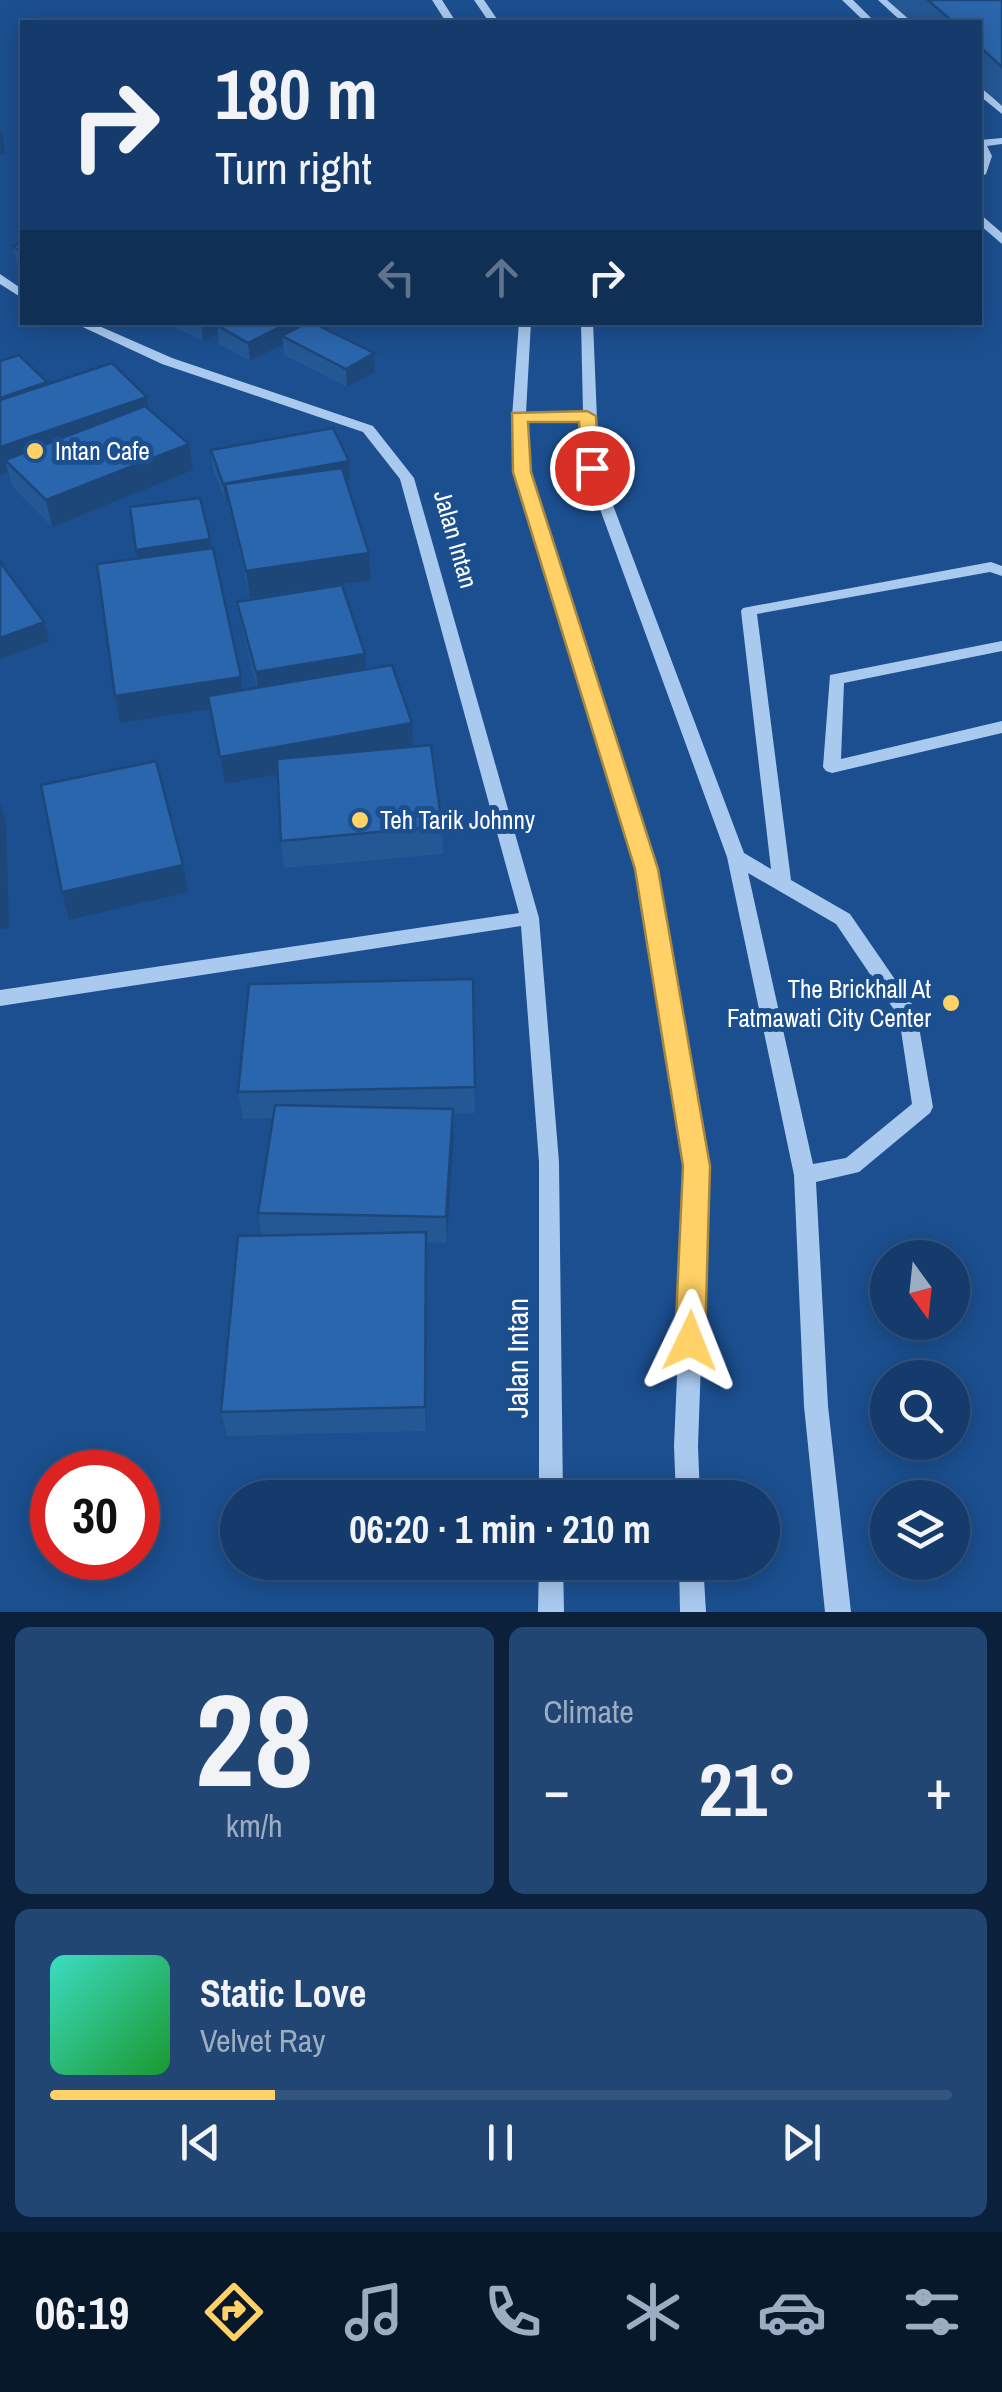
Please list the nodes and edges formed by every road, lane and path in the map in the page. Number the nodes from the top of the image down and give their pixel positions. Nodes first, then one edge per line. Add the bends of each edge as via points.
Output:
1 (847, 0) edge
2 (883, 0) edge
3 (868, 20) edge
4 (905, 20) edge
5 (982, 92) edge
6 (1002, 111) edge
7 (1002, 161) edge
8 (982, 169) edge
9 (982, 220) edge
10 (1002, 240) edge
11 (85, 325) edge
12 (525, 325) edge
13 (587, 325) edge
14 (587, 416) junction
15 (518, 417) junction
16 (1002, 572) edge
17 (1002, 646) edge
18 (1002, 727) edge
19 (736, 857) junction
20 (782, 883) junction
21 (530, 918) junction
22 (0, 998) edge
23 (805, 1175) junction
24 (550, 1480) edge
25 (687, 1480) edge
26 (551, 1580) edge
27 (692, 1580) edge
28 (551, 1612) edge
29 (694, 1612) edge
30 (838, 1612) edge

1 - 3 street
2 - 4 street
5 - 6 street
7 - 8 street
9 - 10 street
11 - 21 street, Jalan Intan via 167,362 368,430 408,478
12 - 15 street
13 - 14 street
14 - 15 street
14 - 19 street via 592,468
15 - 25 street via 522,472 646,869 697,1166
16 - 20 street via 991,567 749,611
17 - 18 street via 836,679 832,767
19 - 20 street
19 - 23 street
20 - 23 street via 843,918 909,1015 923,1108 852,1166
21 - 22 street
21 - 24 street, Jalan Intan via 549,1162
23 - 30 street via 816,1406
26 - 28 street
27 - 29 street

